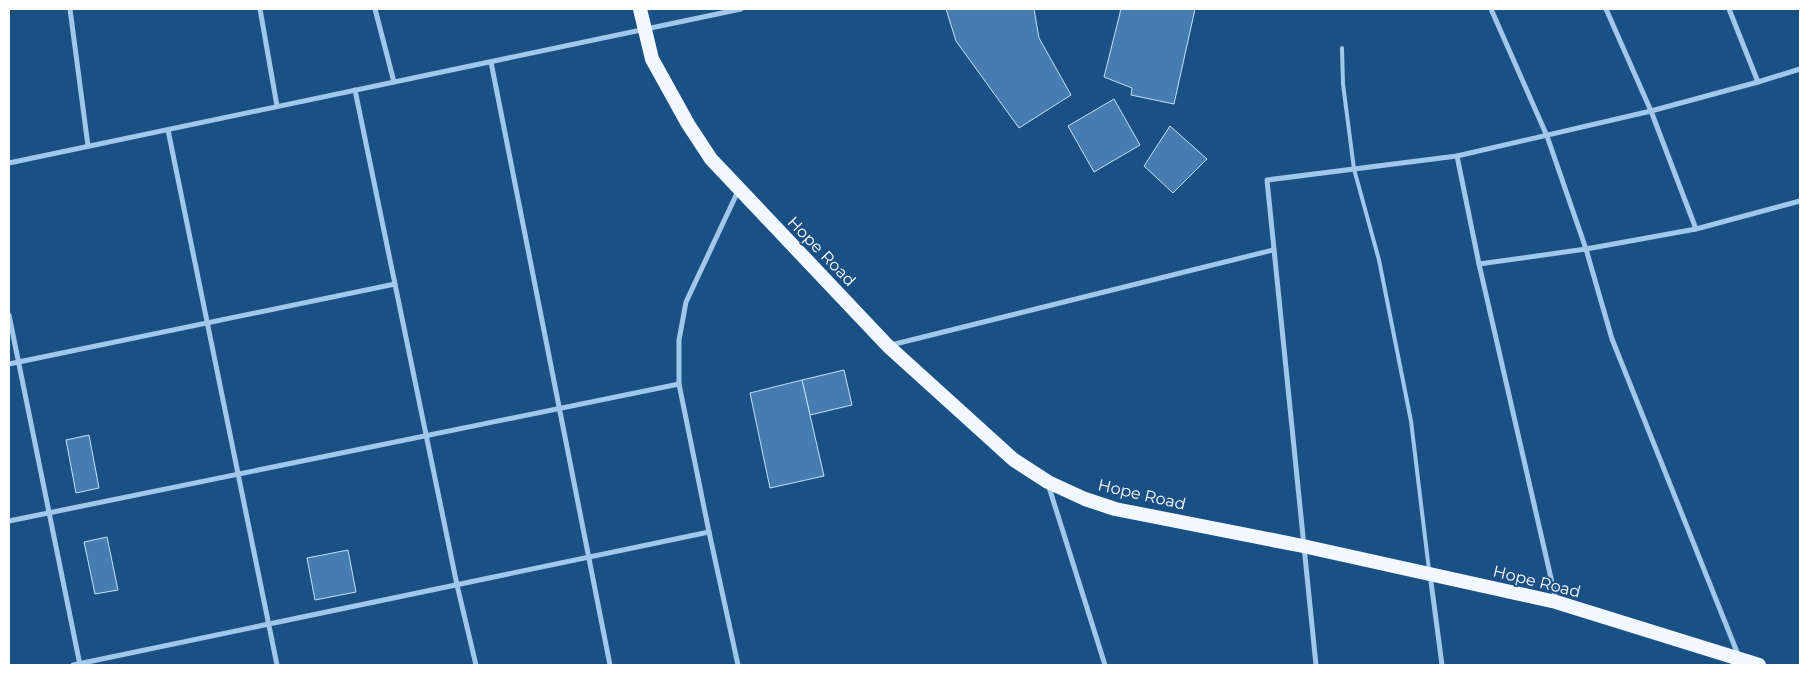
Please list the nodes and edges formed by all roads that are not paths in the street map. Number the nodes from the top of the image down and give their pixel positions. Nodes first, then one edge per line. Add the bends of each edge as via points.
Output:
1 (70, 9) edge
2 (260, 9) edge
3 (375, 9) edge
4 (640, 9) edge
5 (741, 9) edge
6 (1491, 9) edge
7 (1606, 9) edge
8 (1729, 9) edge
9 (644, 28) junction
10 (1342, 48) dead end
11 (491, 62) junction
12 (1800, 69) edge
13 (394, 82) junction
14 (1758, 82) junction
15 (355, 90) junction
16 (277, 106) junction
17 (1651, 111) junction
18 (168, 130) junction
19 (1547, 136) junction
20 (88, 146) junction
21 (1458, 156) junction
22 (9, 162) edge
23 (1354, 169) junction
24 (739, 189) junction
25 (1800, 201) edge
26 (1696, 228) junction
27 (1586, 249) junction
28 (1273, 250) junction
29 (1479, 264) junction
30 (395, 284) junction
31 (9, 315) edge
32 (207, 323) junction
33 (888, 346) junction
34 (18, 362) junction
35 (9, 364) edge
36 (679, 384) junction
37 (560, 409) junction
38 (427, 436) junction
39 (238, 474) junction
40 (1048, 482) junction
41 (49, 513) junction
42 (9, 521) edge
43 (709, 532) junction
44 (1303, 546) junction
45 (589, 558) junction
46 (1430, 574) junction
47 (457, 585) junction
48 (1556, 602) junction
49 (269, 624) junction
50 (1740, 660) junction
51 (73, 665) edge
52 (80, 665) edge
53 (277, 665) edge
54 (476, 665) edge
55 (610, 665) edge
56 (738, 665) edge
57 (1105, 665) edge
58 (1316, 665) edge
59 (1442, 665) edge
60 (1759, 665) edge

1 - 20 street
2 - 16 street
3 - 13 street
4 - 9 highway, Hope Road
5 - 9 street
6 - 19 street
7 - 17 street
8 - 14 street
9 - 11 street
9 - 24 highway, Hope Road via 652,59 688,124 711,159
10 - 23 lane via 1343,84
11 - 13 street
11 - 37 street
12 - 14 street
13 - 15 street
14 - 17 street
15 - 16 street
15 - 30 street
16 - 18 street
17 - 19 street
17 - 26 street
18 - 20 street
18 - 32 street
19 - 21 street
19 - 27 street
20 - 22 street
21 - 23 street
21 - 29 street
23 - 28 street via 1266,180
23 - 46 lane via 1379,260 1409,412
24 - 33 highway, Hope Road
24 - 36 street via 686,302 679,340
25 - 26 street
26 - 27 street
27 - 29 street
27 - 50 street via 1612,339
28 - 33 street
28 - 44 street
29 - 48 street
30 - 32 street
30 - 38 street
31 - 34 street
32 - 34 street
32 - 39 street
33 - 40 highway, Hope Road via 1014,460
34 - 35 street
34 - 41 street
36 - 37 street
36 - 43 street
37 - 38 street
37 - 45 street
38 - 39 street
38 - 47 street
39 - 41 street
39 - 49 street
40 - 44 highway, Hope Road via 1115,509
40 - 57 street
41 - 42 street
41 - 52 street
43 - 45 street
43 - 56 street
44 - 46 highway, Hope Road
44 - 58 street
45 - 47 street
45 - 55 street
46 - 48 highway, Hope Road
46 - 59 street
47 - 49 street
47 - 54 street
48 - 50 highway, Hope Road
49 - 52 street
49 - 53 street
50 - 60 highway, Hope Road
51 - 52 street

